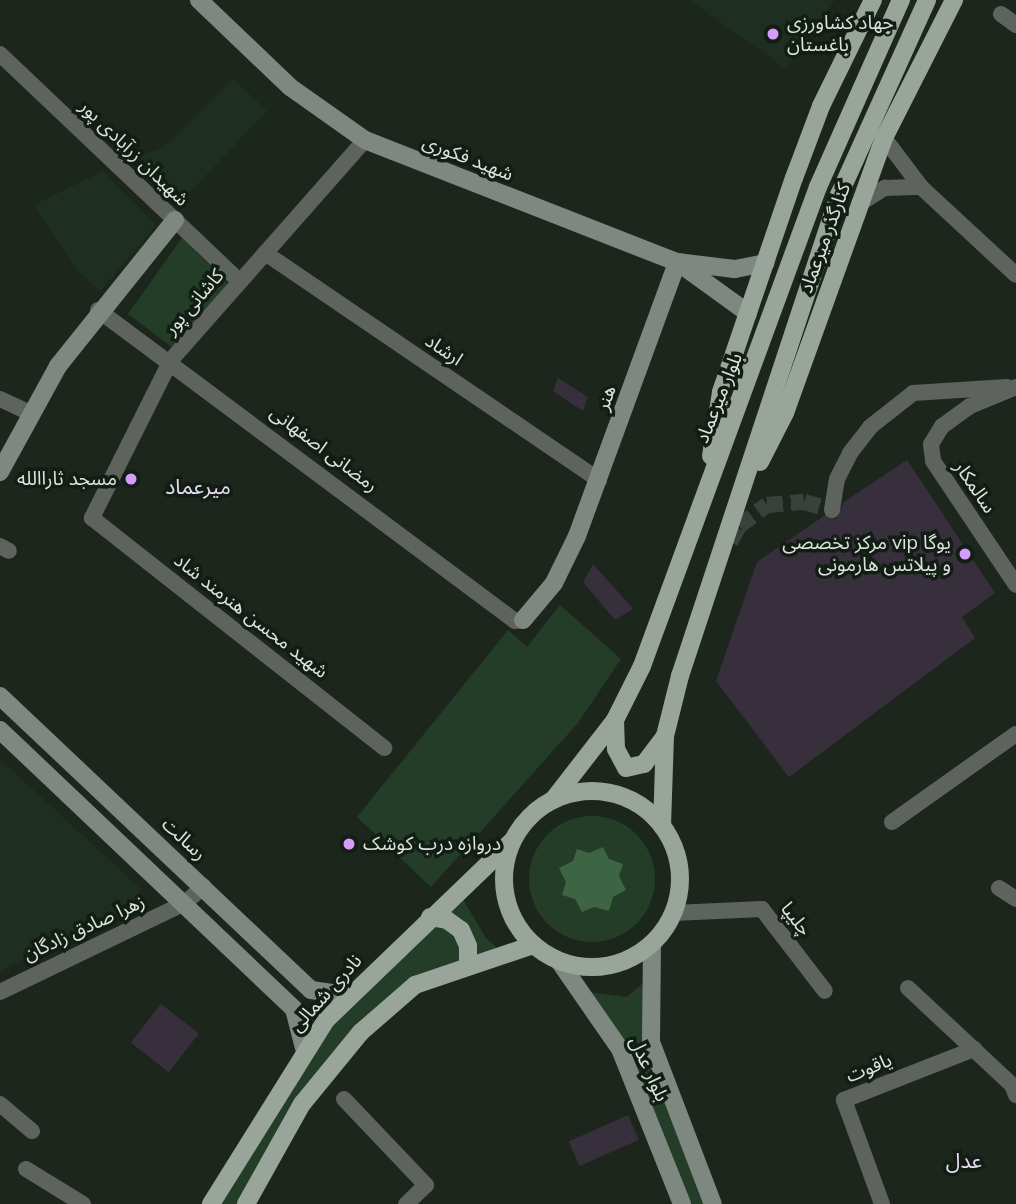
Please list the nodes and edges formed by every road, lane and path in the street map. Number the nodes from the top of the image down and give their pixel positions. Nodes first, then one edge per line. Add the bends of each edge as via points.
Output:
1 (199, 0) edge
2 (873, 0) edge
3 (901, 0) edge
4 (927, 0) edge
5 (954, 0) edge
6 (1001, 14) dead end
7 (1016, 25) edge
8 (0, 54) edge
9 (884, 138) junction
10 (365, 140) junction
11 (921, 187) junction
12 (858, 205) junction
13 (175, 220) junction
14 (265, 253) junction
15 (677, 262) junction
16 (765, 262) junction
17 (1016, 275) edge
18 (240, 282) junction
19 (98, 310) junction
20 (748, 313) junction
21 (171, 360) junction
22 (1016, 387) edge
23 (0, 399) edge
24 (32, 414) junction
25 (0, 472) edge
26 (709, 474) junction
27 (599, 480) junction
28 (744, 494) junction
29 (832, 510) dead end
30 (92, 518) joint
31 (1016, 585) edge
32 (523, 620) joint
33 (0, 696) edge
34 (615, 720) junction
35 (0, 730) edge
36 (1016, 734) edge
37 (664, 736) junction
38 (384, 748) dead end
39 (553, 800) junction
40 (892, 822) dead end
41 (662, 826) junction
42 (512, 842) junction
43 (204, 886) junction
44 (999, 888) dead end
45 (1016, 900) edge
46 (185, 903) junction
47 (673, 913) junction
48 (430, 917) junction
49 (652, 944) junction
50 (533, 945) junction
51 (559, 961) junction
52 (468, 963) junction
53 (908, 988) dead end
54 (825, 991) dead end
55 (0, 992) edge
56 (348, 995) junction
57 (304, 1048) junction
58 (974, 1049) junction
59 (1016, 1095) edge
60 (344, 1099) dead end
61 (0, 1104) edge
62 (32, 1131) dead end
63 (26, 1169) dead end
64 (83, 1204) edge
65 (212, 1204) edge
66 (246, 1204) edge
67 (406, 1204) edge
68 (682, 1204) edge
69 (713, 1204) edge
70 (882, 1204) edge

1 - 10 street, شهید فکوری via 290,87
2 - 16 main road via 821,106
3 - 26 main road, بلوار میرعماد via 850,106 739,413
4 - 28 main road via 839,194
5 - 9 main road, کنارگذر میرعماد
6 - 7 street
8 - 13 street, شهیدان زرآبادی پور
9 - 11 street
9 - 12 main road, کنارگذر میرعماد
10 - 14 street, کاشانی پور
10 - 15 street, شهید فکوری
11 - 12 street via 885,188
11 - 17 street
12 - 28 main road, کنارگذر میرعماد via 785,413
13 - 18 street, شهیدان زرآبادی پور
13 - 19 street
14 - 18 street, کاشانی پور
14 - 27 street, ارشاد
15 - 16 street, شهید فکوری via 735,269
15 - 20 street
15 - 27 street, هنر
16 - 20 main road
18 - 21 street, کاشانی پور
19 - 21 street, رمضانی اصفهانی
19 - 24 street
20 - 26 main road via 721,392
21 - 30 street, کاشانی پور
21 - 32 street, رمضانی اصفهانی via 515,621
22 - 29 street via 913,393 870,428 850,453 837,478
22 - 31 street, سالمکار via 970,406 942,426 932,444 933,461
23 - 24 street
24 - 25 street
26 - 34 main road, بلوار میرعماد via 642,666
27 - 32 street, هنر via 554,583
28 - 37 main road
30 - 38 street, شهید محسن هنرمند شاد
33 - 43 street, رسالت
34 - 37 main road via 616,749 626,768 644,764
34 - 39 main road, بلوار میرعماد
35 - 46 street
36 - 40 street
37 - 41 main road
39 - 41 main road via 582,792 612,793 640,805
39 - 42 main road via 529,817
41 - 47 main road via 680,868
42 - 48 main road, نادری شمالی
42 - 50 main road via 504,869 505,897 516,923
43 - 46 street, زهرا صادق زادگان
43 - 56 street, رسالت via 311,990
44 - 45 street
46 - 55 street, زهرا صادق زادگان
46 - 57 street via 294,1009
47 - 49 main road
47 - 54 street, چلیپا via 762,909
48 - 52 main road via 447,920 461,930 468,946
48 - 56 main road, نادری شمالی
49 - 51 main road via 608,966
49 - 69 street, بلوار عدل via 651,1042
50 - 51 main road
50 - 52 main road
51 - 68 street, بلوار عدل via 620,1049
52 - 66 main road via 415,985 361,1032 302,1104
53 - 58 street
56 - 57 main road, نادری شمالی
57 - 65 main road, نادری شمالی
58 - 59 street
58 - 70 street, یاقوت via 844,1100
60 - 67 street via 426,1185
61 - 62 street
63 - 64 street

